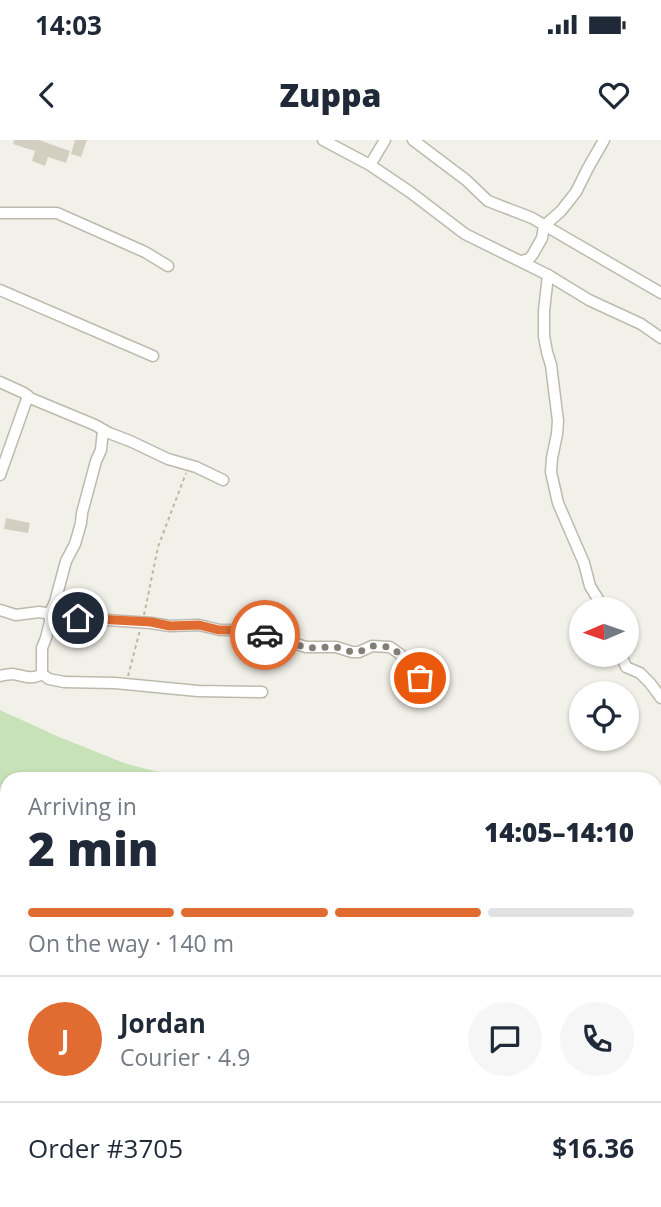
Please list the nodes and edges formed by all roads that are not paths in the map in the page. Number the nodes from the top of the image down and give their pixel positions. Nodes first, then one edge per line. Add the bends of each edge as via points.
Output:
1 (323, 140) edge
2 (385, 140) edge
3 (413, 140) edge
4 (604, 140) edge
5 (370, 165) junction
6 (0, 213) edge
7 (544, 226) junction
8 (522, 261) junction
9 (168, 265) dead end
10 (548, 275) junction
11 (0, 290) edge
12 (661, 293) edge
13 (661, 338) edge
14 (153, 355) dead end
15 (0, 382) edge
16 (28, 396) junction
17 (103, 430) junction
18 (0, 475) edge
19 (223, 480) dead end
20 (598, 597) edge
21 (0, 610) edge
22 (50, 613) junction
23 (626, 667) edge
24 (42, 674) junction
25 (0, 676) edge
26 (429, 685) dead end
27 (262, 692) dead end
28 (661, 698) edge

1 - 5 street
2 - 5 street
3 - 7 street via 488,201
4 - 7 street via 576,192
5 - 8 street via 465,234
6 - 9 street via 57,213
7 - 8 street via 533,254
7 - 12 street
8 - 10 street
10 - 13 street
10 - 20 street via 544,336 558,421 553,480 558,503
11 - 14 street
15 - 16 street
16 - 17 street
16 - 18 street
17 - 19 street
17 - 22 street via 75,544
21 - 22 street via 16,615
22 - 24 street
22 - 26 street via 255,630 277,642 306,648 359,652 372,646 390,647
23 - 28 street via 640,673
24 - 25 street via 35,678
24 - 27 street via 56,681

